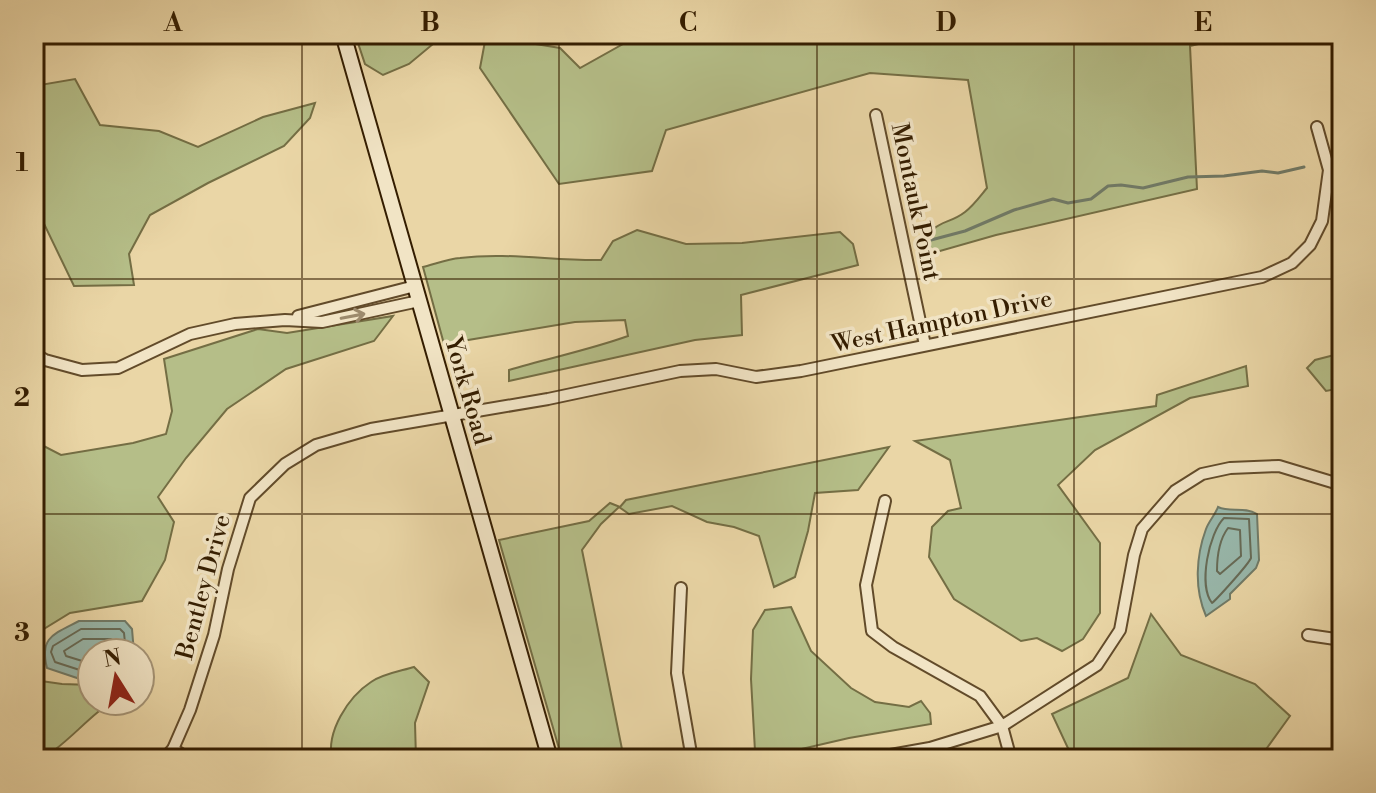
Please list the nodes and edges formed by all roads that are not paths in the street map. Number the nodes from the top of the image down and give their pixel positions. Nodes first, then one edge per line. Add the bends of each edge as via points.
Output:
1 (343, 34) edge
2 (876, 115) dead end
3 (1317, 127) dead end
4 (417, 294) junction
5 (925, 345) junction
6 (34, 354) edge
7 (451, 416) junction
8 (1342, 485) edge
9 (885, 501) dead end
10 (681, 588) dead end
11 (1308, 635) dead end
12 (1342, 640) edge
13 (1002, 726) junction
14 (173, 749) junction
15 (164, 759) edge
16 (189, 759) edge
17 (550, 759) edge
18 (692, 759) edge
19 (868, 759) edge
20 (1011, 759) edge

1 - 4 street, York Road
2 - 5 street, Montauk Point
3 - 5 street, West Hampton Drive via 1329,170 1322,221 1310,245 1292,263 1262,277
4 - 6 street via 190,334 118,368 82,370
4 - 7 street, York Road
5 - 7 street, West Hampton Drive via 756,377 716,369 680,371
7 - 14 street, Bentley Drive via 371,429 316,445 285,464 250,498 214,635
7 - 17 street, York Road
8 - 13 street via 1279,466 1202,474 1175,491 1142,529 1120,630 1097,665
9 - 13 street via 866,585 872,631 980,696
10 - 18 street via 677,673
11 - 12 street
13 - 19 street via 930,748
13 - 20 street
14 - 15 street, Bentley Drive
14 - 16 street

